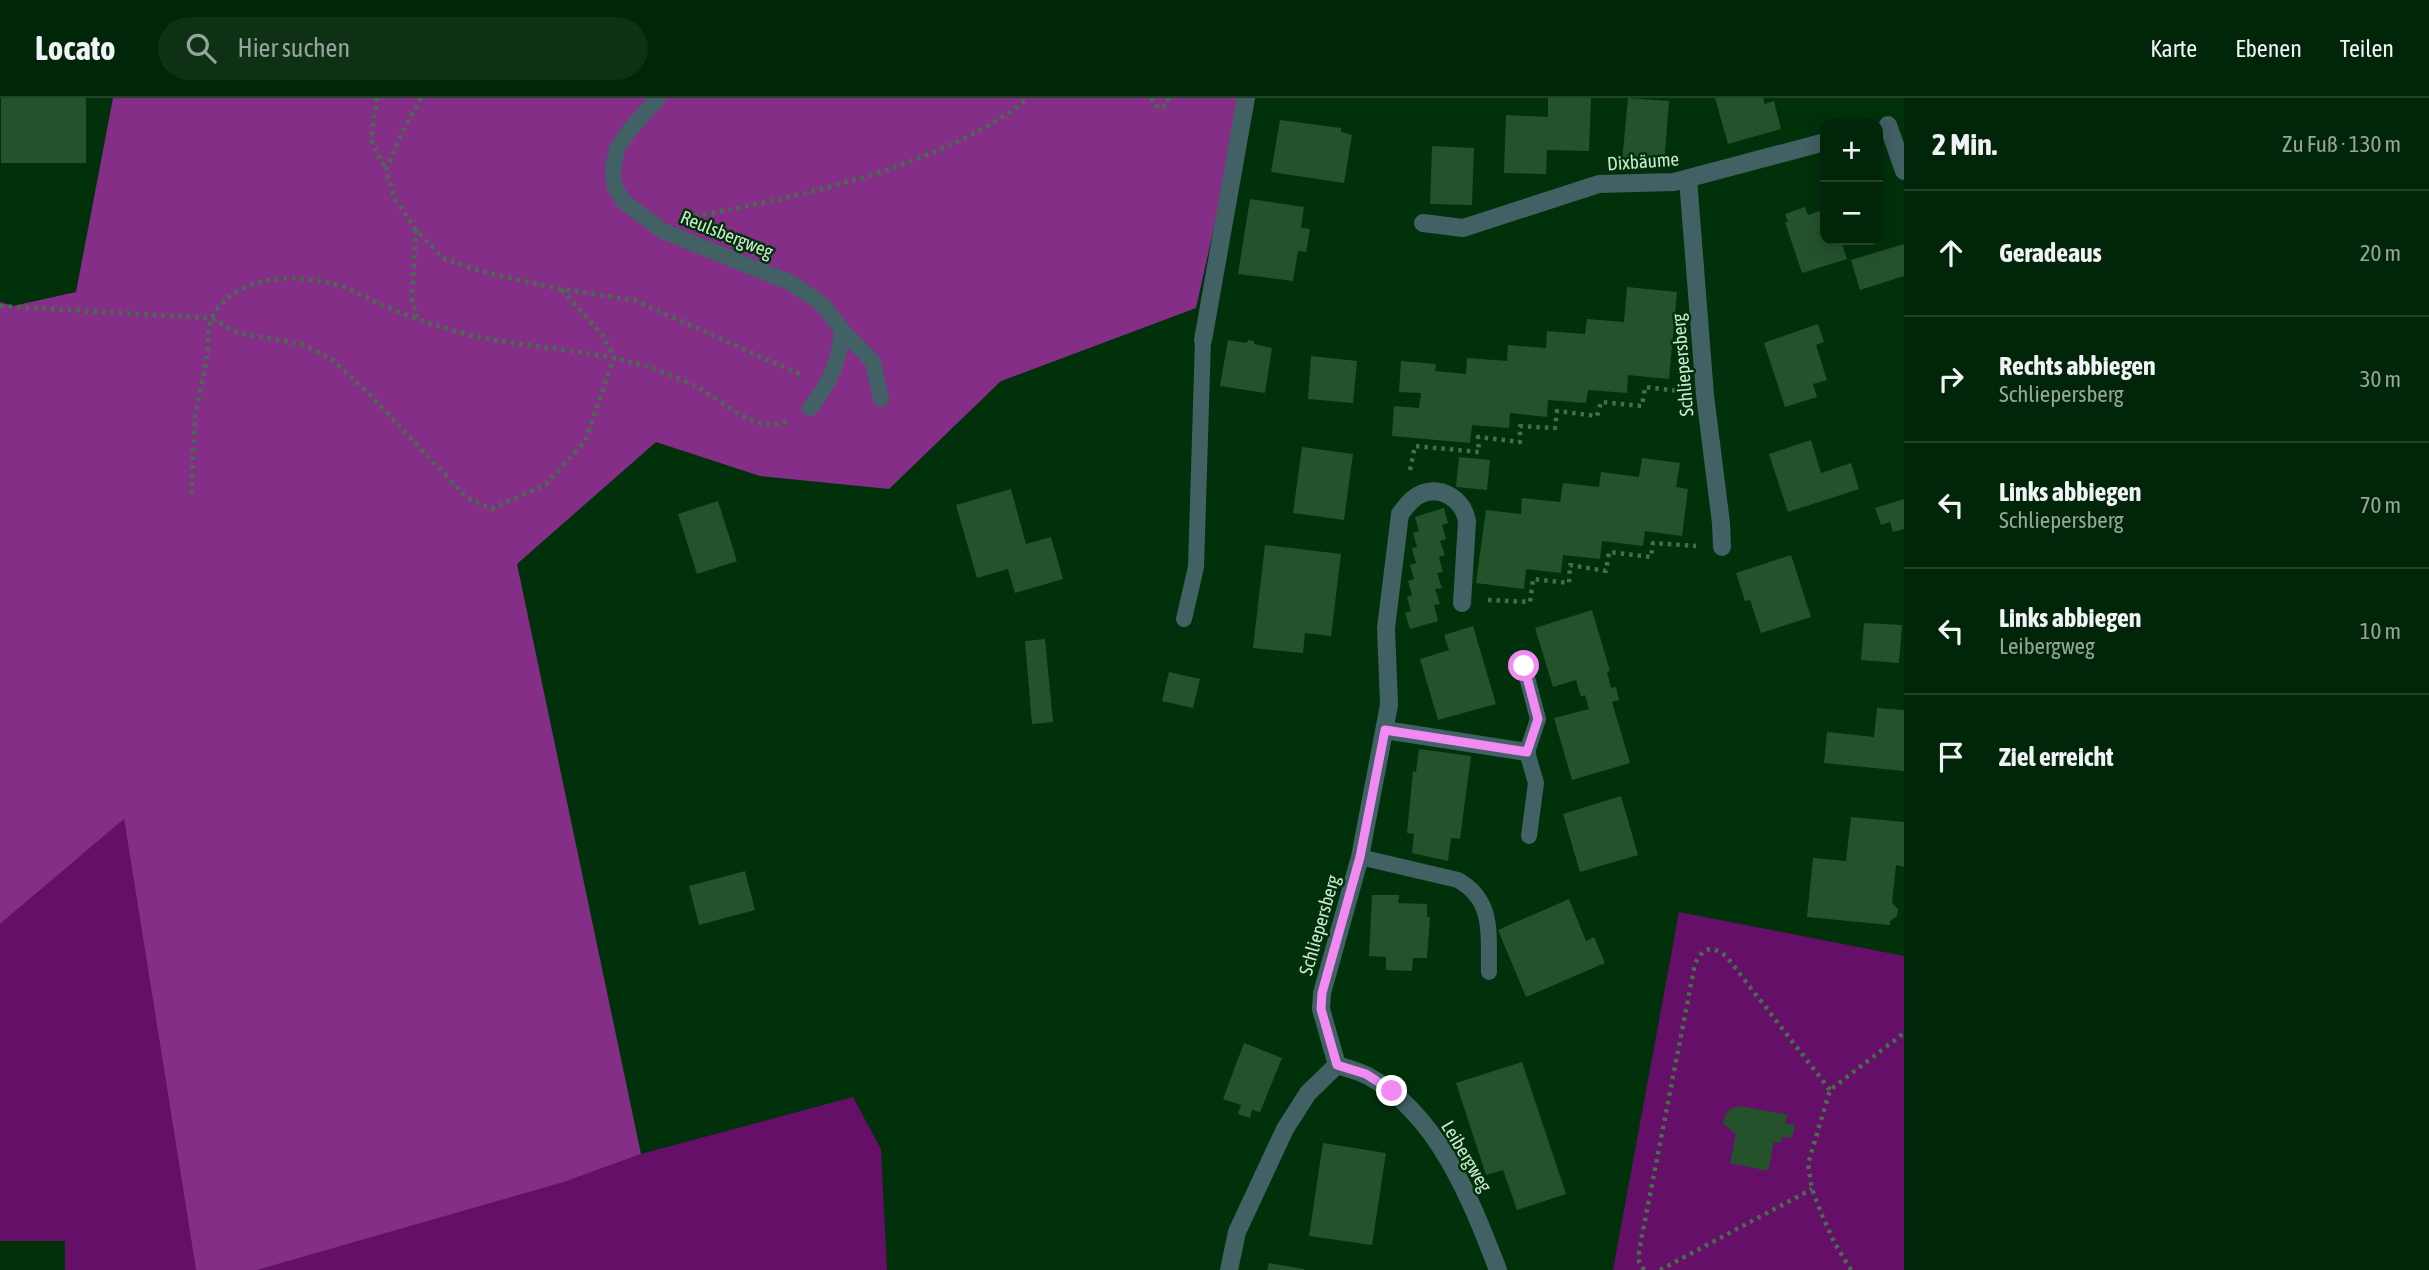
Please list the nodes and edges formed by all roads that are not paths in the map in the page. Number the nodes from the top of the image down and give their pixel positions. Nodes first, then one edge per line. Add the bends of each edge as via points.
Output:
1 (658, 98) edge
2 (1246, 98) edge
3 (1890, 125) edge
4 (1820, 143) edge
5 (1904, 171) edge
6 (1688, 179) junction
7 (1423, 223) dead end
8 (842, 330) junction
9 (1203, 340) joint
10 (881, 399) dead end
11 (810, 408) road end
12 (1722, 547) road end
13 (1462, 604) road end
14 (1184, 619) dead end
15 (1524, 666) dead end
16 (1385, 730) junction
17 (1527, 752) junction
18 (1529, 836) dead end
19 (1360, 857) junction
20 (1489, 972) dead end
21 (1337, 1065) junction
22 (1229, 1270) edge
23 (1498, 1270) edge

1 - 8 lane, Reulsbergweg via 617,149 614,185 623,201 663,231 791,283 822,304
2 - 9 street
3 - 5 street
4 - 6 street, Dixbäume
6 - 7 street, Dixbäume via 1599,184 1463,228
6 - 12 street, Schliepersberg
8 - 10 lane, Reulsbergweg via 873,362
8 - 11 lane via 829,383
9 - 14 lane via 1196,567
13 - 16 street, Schliepersberg via 1467,521 1461,504 1452,496 1419,495 1401,514 1386,628 1389,705
15 - 17 lane via 1538,719
16 - 17 street
16 - 19 street, Schliepersberg
17 - 18 lane via 1536,783
19 - 20 lane via 1467,885 1484,905
19 - 21 street, Schliepersberg via 1322,993 1321,1009
21 - 22 street via 1308,1093 1284,1129 1237,1233
21 - 23 street, Leibergweg via 1366,1074 1392,1091 1433,1137 1468,1192

